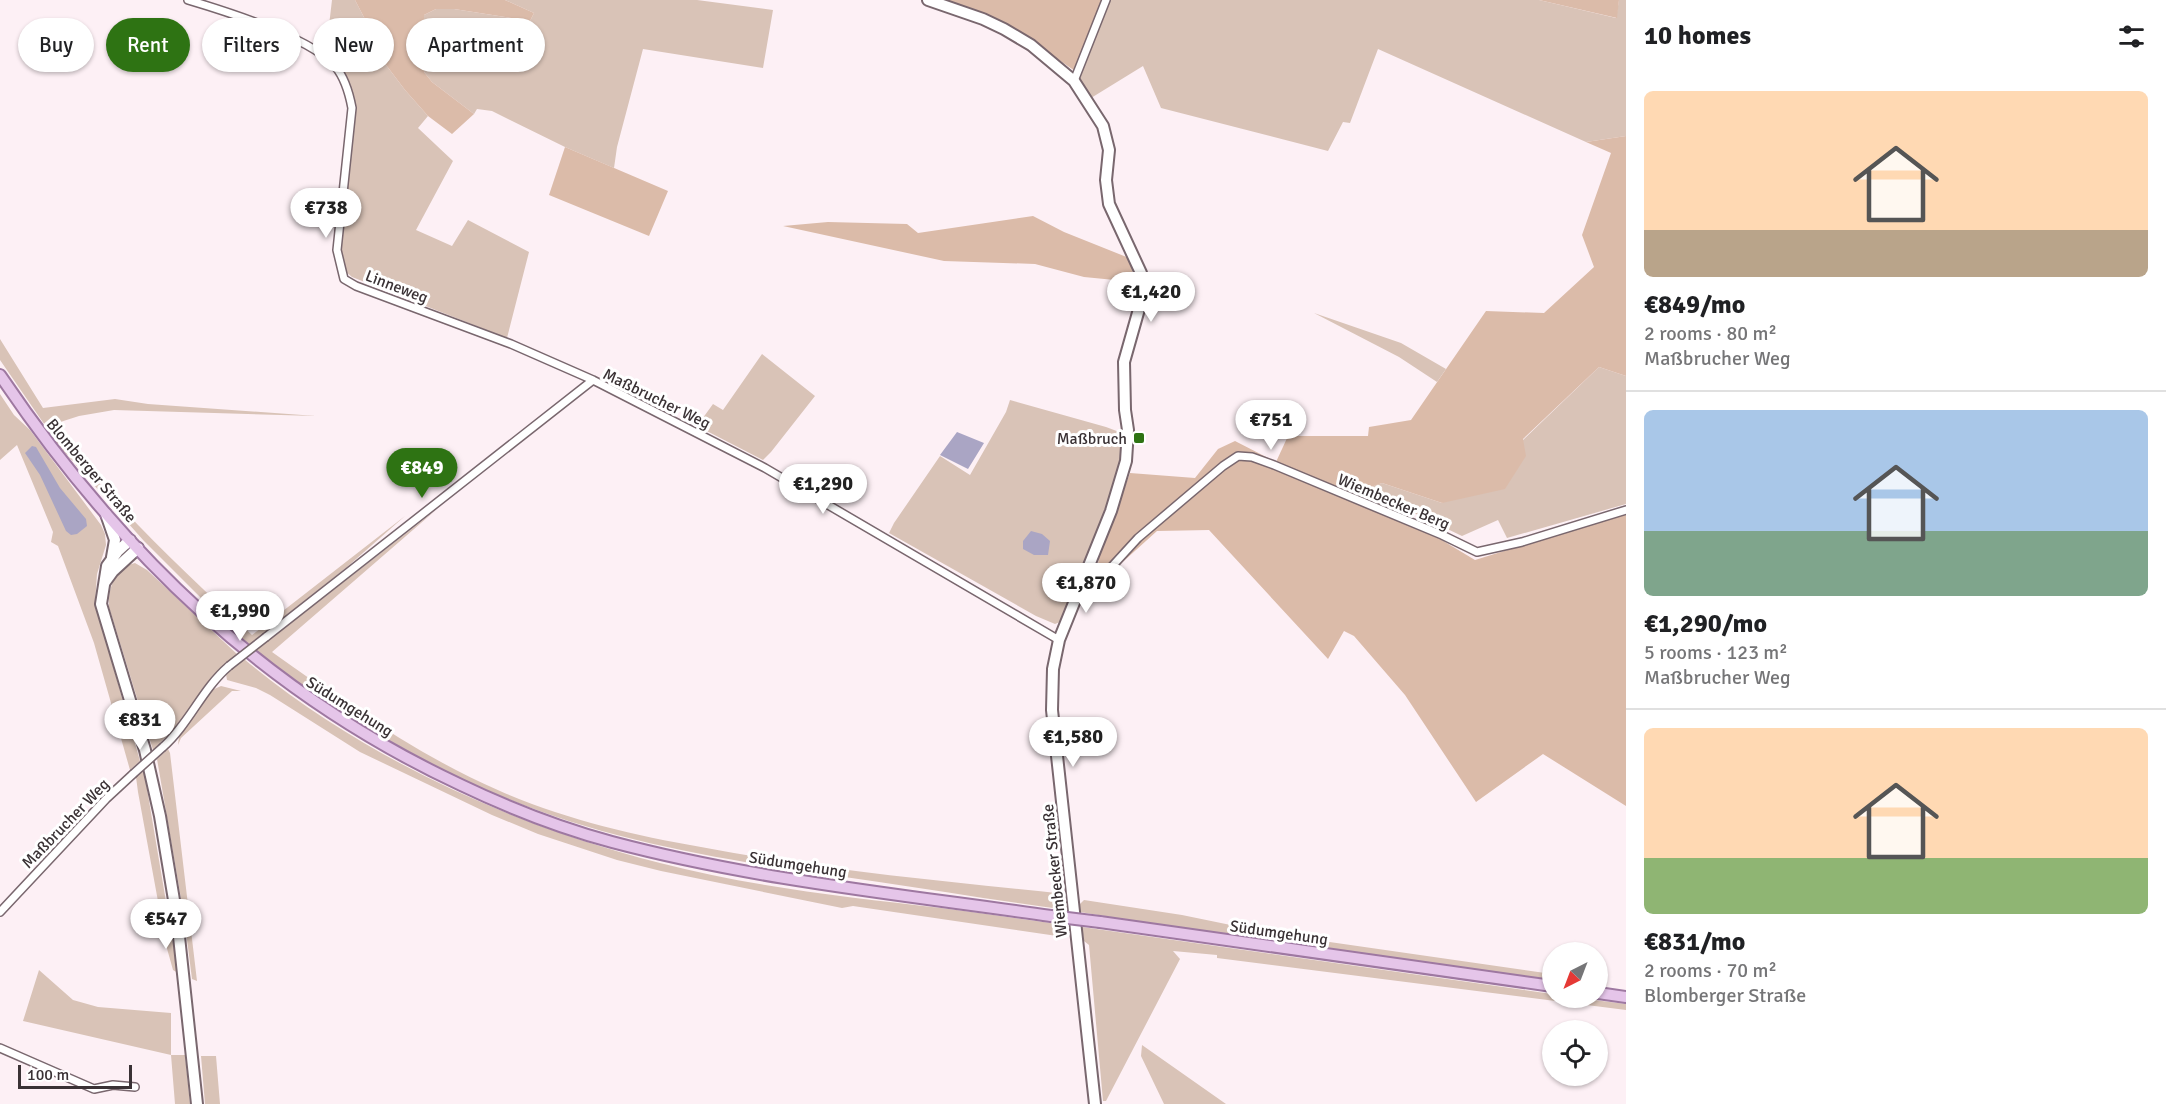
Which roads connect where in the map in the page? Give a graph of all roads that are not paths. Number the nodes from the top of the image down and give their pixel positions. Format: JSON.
{"nodes":[{"id":1,"x":188,"y":0,"type":"edge"},
{"id":2,"x":928,"y":0,"type":"edge"},
{"id":3,"x":1106,"y":0,"type":"edge"},
{"id":4,"x":1074,"y":81,"type":"junction"},
{"id":5,"x":0,"y":375,"type":"edge"},
{"id":6,"x":593,"y":380,"type":"junction"},
{"id":7,"x":1626,"y":510,"type":"edge"},
{"id":8,"x":104,"y":511,"type":"junction"},
{"id":9,"x":134,"y":544,"type":"junction"},
{"id":10,"x":112,"y":558,"type":"junction"},
{"id":11,"x":1086,"y":578,"type":"junction"},
{"id":12,"x":103,"y":584,"type":"junction"},
{"id":13,"x":1059,"y":640,"type":"junction"},
{"id":14,"x":0,"y":912,"type":"edge"},
{"id":15,"x":1542,"y":985,"type":"edge"},
{"id":16,"x":1608,"y":994,"type":"edge"},
{"id":17,"x":1626,"y":997,"type":"edge"},
{"id":18,"x":0,"y":1048,"type":"edge"},
{"id":19,"x":135,"y":1087,"type":"dead end"},
{"id":20,"x":197,"y":1104,"type":"edge"},
{"id":21,"x":1095,"y":1104,"type":"edge"}],
"edges":[{"from":1,"to":6,"type":"street","name":"Linneweg"},
{"from":2,"to":4,"type":"street","name":"Wiembecker Straße"},
{"from":3,"to":4,"type":"street"},
{"from":4,"to":11,"type":"street","name":"Wiembecker Straße"},
{"from":5,"to":8,"type":"main road","name":"Blomberger Straße"},
{"from":6,"to":13,"type":"street","name":"Maßbrucher Weg"},
{"from":6,"to":14,"type":"street","name":"Maßbrucher Weg","bridge":true},
{"from":7,"to":11,"type":"street","name":"Wiembecker Berg"},
{"from":8,"to":9,"type":"main road","name":"Blomberger Straße"},
{"from":8,"to":10,"type":"street"},
{"from":9,"to":10,"type":"street","name":"Blomberger Straße"},
{"from":9,"to":12,"type":"street","name":"Blomberger Straße"},
{"from":9,"to":15,"type":"main road","name":"Südumgehung","bridge":true},
{"from":10,"to":12,"type":"street","name":"Blomberger Straße"},
{"from":11,"to":13,"type":"street","name":"Wiembecker Straße"},
{"from":12,"to":20,"type":"street","name":"Blomberger Straße"},
{"from":13,"to":21,"type":"street","name":"Wiembecker Straße"},
{"from":16,"to":17,"type":"main road"},
{"from":18,"to":19,"type":"street"}]}
